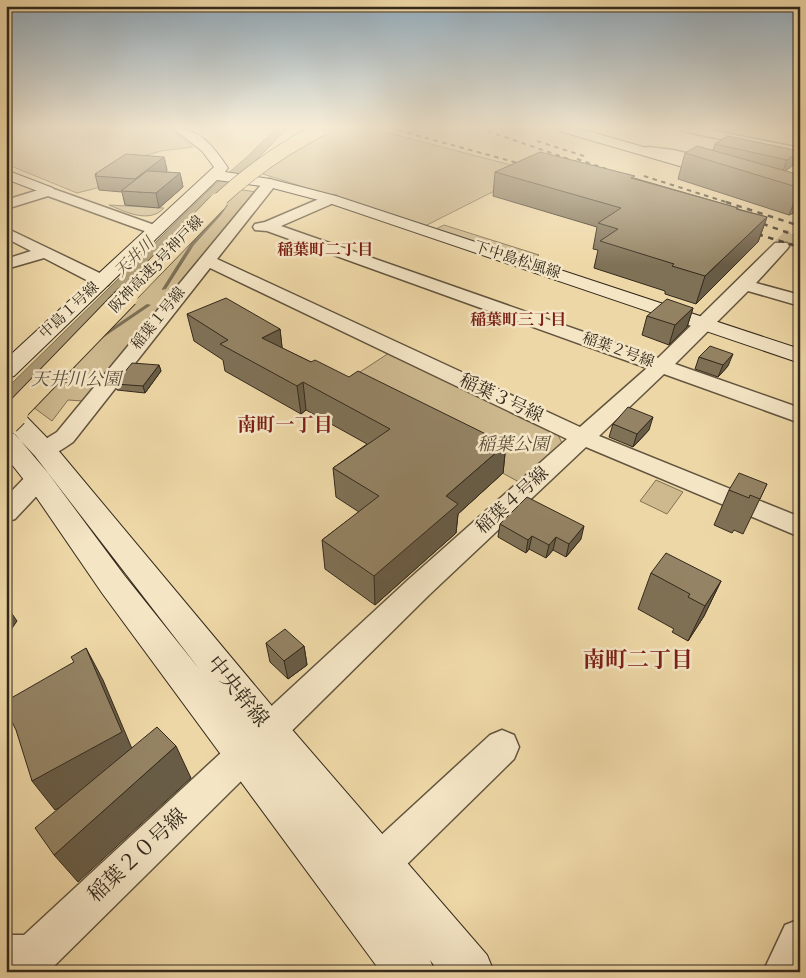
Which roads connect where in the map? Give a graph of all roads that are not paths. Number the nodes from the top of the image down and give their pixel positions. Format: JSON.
{"nodes":[{"id":1,"x":6,"y":174,"type":"edge"},
{"id":2,"x":224,"y":174,"type":"edge"},
{"id":3,"x":237,"y":174,"type":"edge"},
{"id":4,"x":248,"y":174,"type":"edge"},
{"id":5,"x":226,"y":177,"type":"junction"},
{"id":6,"x":270,"y":183,"type":"junction"},
{"id":7,"x":48,"y":191,"type":"junction"},
{"id":8,"x":331,"y":199,"type":"junction"},
{"id":9,"x":6,"y":205,"type":"edge"},
{"id":10,"x":236,"y":226,"type":"junction"},
{"id":11,"x":268,"y":226,"type":"junction"},
{"id":12,"x":155,"y":230,"type":"junction"},
{"id":13,"x":6,"y":232,"type":"edge"},
{"id":14,"x":780,"y":246,"type":"tunnel mouth"},
{"id":15,"x":45,"y":252,"type":"junction"},
{"id":16,"x":207,"y":260,"type":"junction"},
{"id":17,"x":6,"y":264,"type":"edge"},
{"id":18,"x":102,"y":281,"type":"junction"},
{"id":19,"x":745,"y":285,"type":"junction"},
{"id":20,"x":800,"y":301,"type":"edge"},
{"id":21,"x":704,"y":323,"type":"junction"},
{"id":22,"x":800,"y":356,"type":"edge"},
{"id":23,"x":661,"y":367,"type":"junction"},
{"id":24,"x":6,"y":371,"type":"edge"},
{"id":25,"x":800,"y":416,"type":"edge"},
{"id":26,"x":7,"y":419,"type":"edge"},
{"id":27,"x":584,"y":438,"type":"junction"},
{"id":28,"x":41,"y":464,"type":"junction"},
{"id":29,"x":6,"y":513,"type":"edge"},
{"id":30,"x":800,"y":528,"type":"edge"},
{"id":31,"x":257,"y":743,"type":"junction"},
{"id":32,"x":502,"y":747,"type":"dead end"},
{"id":33,"x":381,"y":862,"type":"junction"},
{"id":34,"x":800,"y":940,"type":"edge"},
{"id":35,"x":19,"y":956,"type":"edge"},
{"id":36,"x":411,"y":972,"type":"edge"},
{"id":37,"x":470,"y":972,"type":"edge"},
{"id":38,"x":785,"y":972,"type":"edge"}],
"edges":[{"from":1,"to":7,"type":"street"},
{"from":2,"to":5,"type":"street"},
{"from":3,"to":26,"type":"highway","name":"阪神高速3号神戸線"},
{"from":4,"to":26,"type":"highway","name":"阪神高速3号神戸線","bridge":true},
{"from":5,"to":6,"type":"street","name":"下中島松風線"},
{"from":5,"to":12,"type":"street","name":"中島１号線"},
{"from":6,"to":8,"type":"street","name":"下中島松風線"},
{"from":6,"to":10,"type":"street","name":"稲葉１号線"},
{"from":7,"to":9,"type":"street"},
{"from":7,"to":12,"type":"street"},
{"from":8,"to":11,"type":"street"},
{"from":8,"to":21,"type":"street","name":"下中島松風線"},
{"from":10,"to":11,"type":"street"},
{"from":10,"to":16,"type":"street","name":"稲葉１号線"},
{"from":11,"to":23,"type":"street","name":"稲葉２号線"},
{"from":12,"to":18,"type":"street","name":"中島１号線"},
{"from":13,"to":15,"type":"street"},
{"from":14,"to":19,"type":"street","name":"稲葉４号線"},
{"from":15,"to":17,"type":"street"},
{"from":15,"to":18,"type":"street"},
{"from":16,"to":27,"type":"street","name":"稲葉３号線"},
{"from":16,"to":28,"type":"street","name":"稲葉１号線"},
{"from":18,"to":24,"type":"street","name":"中島１号線"},
{"from":19,"to":20,"type":"street"},
{"from":19,"to":21,"type":"street","name":"稲葉４号線"},
{"from":21,"to":22,"type":"street","name":"下中島松風線"},
{"from":21,"to":23,"type":"street","name":"稲葉４号線"},
{"from":23,"to":25,"type":"street","name":"稲葉２号線"},
{"from":23,"to":27,"type":"street","name":"稲葉４号線"},
{"from":26,"to":28,"type":"street","name":"中央幹線"},
{"from":27,"to":30,"type":"street","name":"稲葉３号線"},
{"from":27,"to":31,"type":"street","name":"稲葉４号線"},
{"from":28,"to":29,"type":"street","name":"稲葉１号線"},
{"from":28,"to":31,"type":"street","name":"中央幹線"},
{"from":31,"to":33,"type":"street","name":"中央幹線"},
{"from":31,"to":35,"type":"street","name":"稲葉２０号線"},
{"from":31,"to":36,"type":"street","name":"中央幹線"},
{"from":32,"to":33,"type":"street"},
{"from":33,"to":37,"type":"street","name":"中央幹線"},
{"from":34,"to":38,"type":"street"}]}
